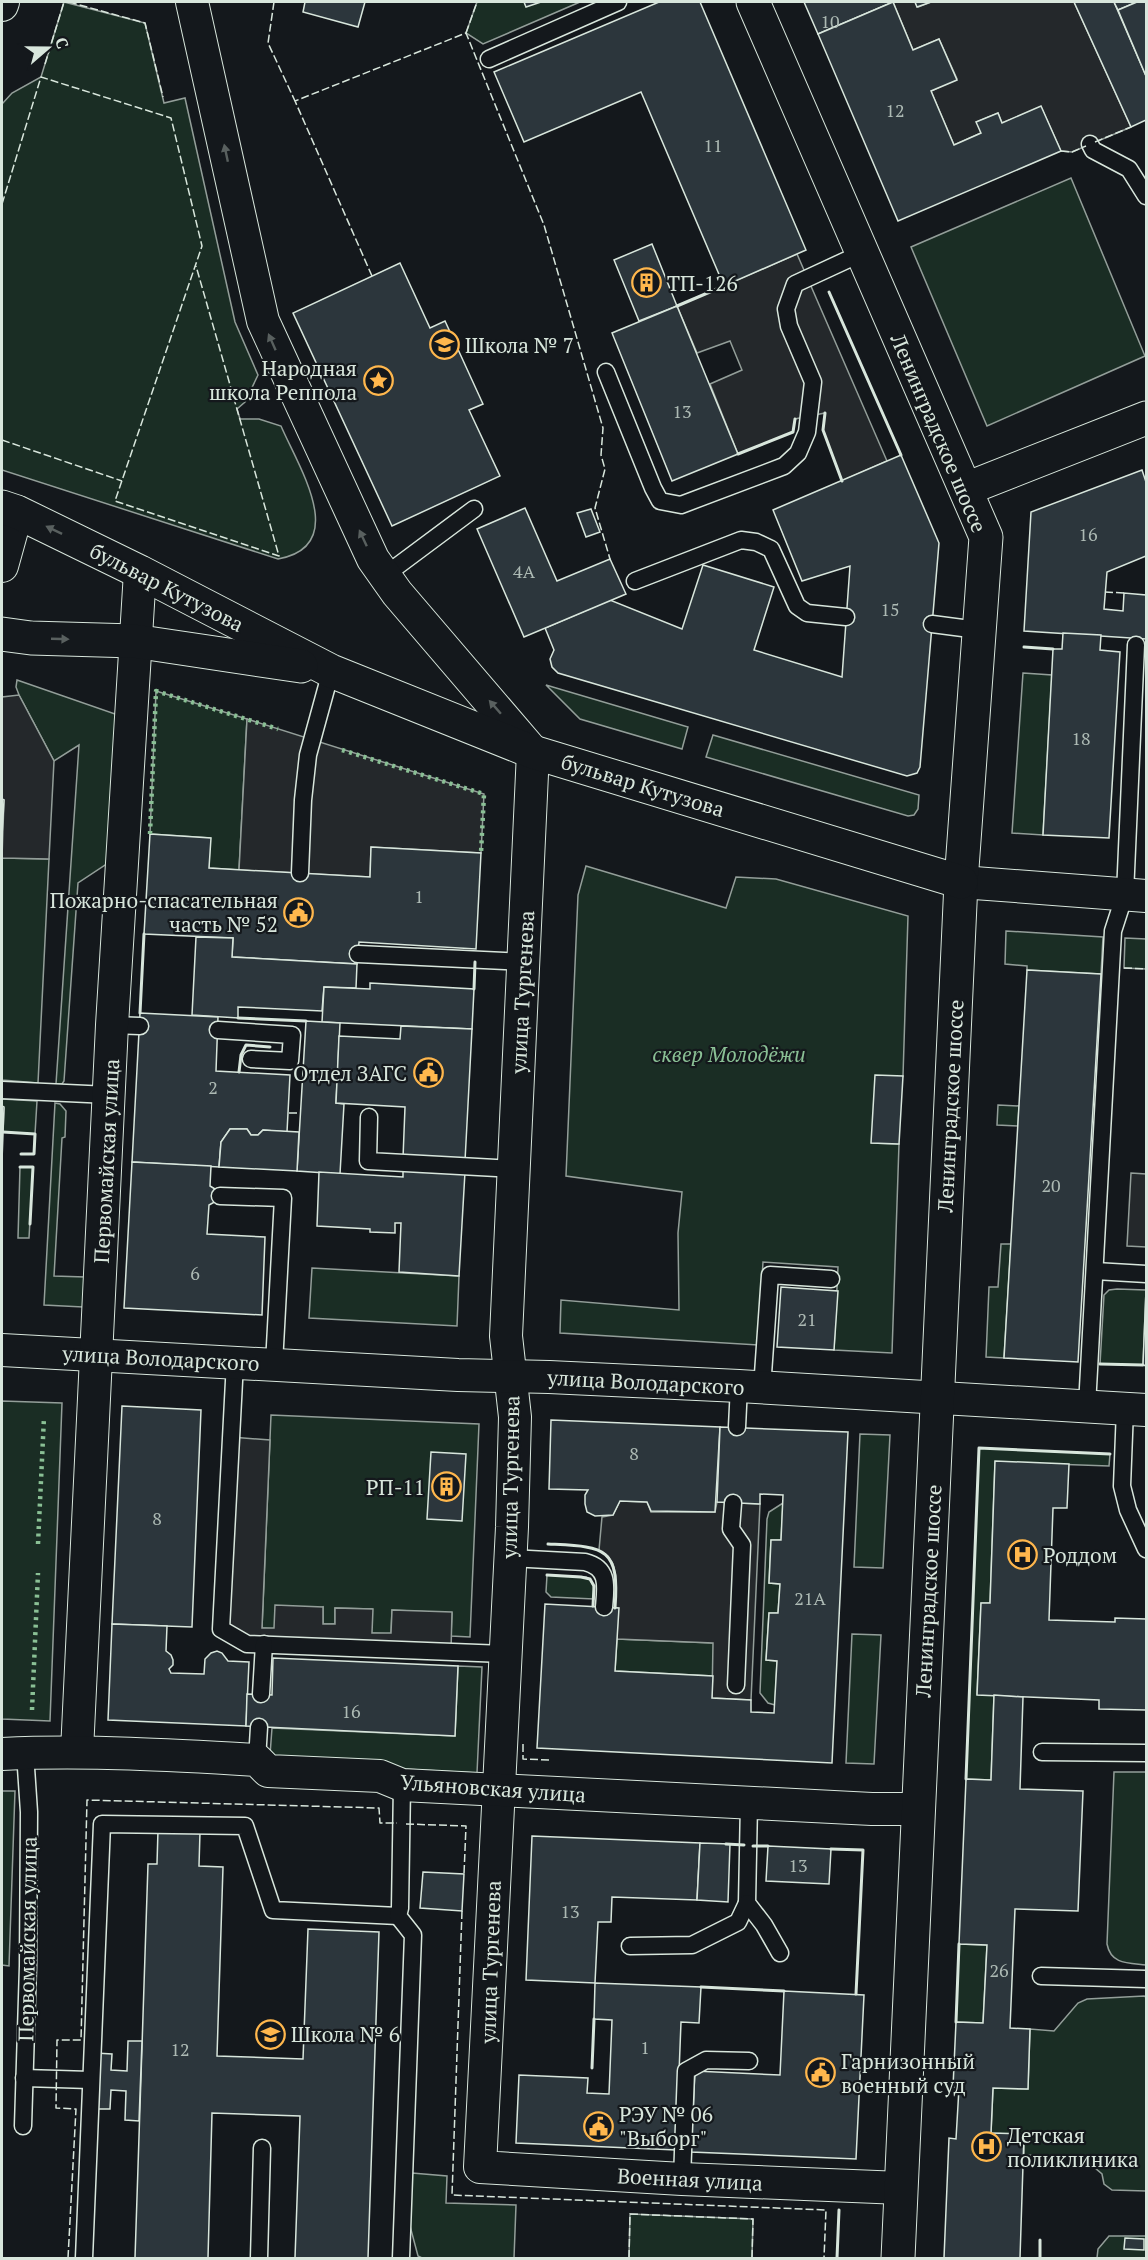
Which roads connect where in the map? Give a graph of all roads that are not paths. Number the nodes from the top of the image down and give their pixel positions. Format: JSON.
{"nodes":[{"id":1,"x":192,"y":2,"type":"edge"},
{"id":2,"x":618,"y":2,"type":"edge"},
{"id":3,"x":753,"y":2,"type":"edge"},
{"id":4,"x":489,"y":59,"type":"dead end"},
{"id":5,"x":1090,"y":144,"type":"dead end"},
{"id":6,"x":1146,"y":196,"type":"edge"},
{"id":7,"x":862,"y":253,"type":"junction"},
{"id":8,"x":606,"y":372,"type":"dead end"},
{"id":9,"x":1146,"y":418,"type":"edge"},
{"id":10,"x":966,"y":489,"type":"junction"},
{"id":11,"x":474,"y":509,"type":"dead end"},
{"id":12,"x":9,"y":510,"type":"edge"},
{"id":13,"x":2,"y":566,"type":"edge"},
{"id":14,"x":140,"y":572,"type":"junction"},
{"id":15,"x":384,"y":576,"type":"junction"},
{"id":16,"x":635,"y":581,"type":"dead end"},
{"id":17,"x":846,"y":617,"type":"dead end"},
{"id":18,"x":932,"y":624,"type":"dead end"},
{"id":19,"x":978,"y":630,"type":"junction"},
{"id":20,"x":2,"y":634,"type":"edge"},
{"id":21,"x":134,"y":641,"type":"junction"},
{"id":22,"x":1136,"y":645,"type":"dead end"},
{"id":23,"x":331,"y":671,"type":"junction"},
{"id":24,"x":1140,"y":689,"type":"edge"},
{"id":25,"x":533,"y":752,"type":"junction"},
{"id":26,"x":300,"y":873,"type":"dead end"},
{"id":27,"x":961,"y":882,"type":"junction"},
{"id":28,"x":1136,"y":895,"type":"edge"},
{"id":29,"x":358,"y":954,"type":"dead end"},
{"id":30,"x":524,"y":962,"type":"junction"},
{"id":31,"x":218,"y":1030,"type":"dead end"},
{"id":32,"x":251,"y":1059,"type":"dead end"},
{"id":33,"x":2,"y":1090,"type":"edge"},
{"id":34,"x":109,"y":1095,"type":"junction"},
{"id":35,"x":369,"y":1117,"type":"dead end"},
{"id":36,"x":514,"y":1169,"type":"junction"},
{"id":37,"x":220,"y":1196,"type":"dead end"},
{"id":38,"x":1095,"y":1271,"type":"junction"},
{"id":39,"x":1146,"y":1274,"type":"edge"},
{"id":40,"x":831,"y":1279,"type":"dead end"},
{"id":41,"x":2,"y":1350,"type":"edge"},
{"id":42,"x":96,"y":1355,"type":"junction"},
{"id":43,"x":235,"y":1362,"type":"junction"},
{"id":44,"x":274,"y":1364,"type":"junction"},
{"id":45,"x":511,"y":1377,"type":"junction"},
{"id":46,"x":751,"y":1387,"type":"junction"},
{"id":47,"x":937,"y":1397,"type":"junction"},
{"id":48,"x":1087,"y":1406,"type":"junction"},
{"id":49,"x":1136,"y":1409,"type":"edge"},
{"id":50,"x":736,"y":1427,"type":"dead end"},
{"id":51,"x":733,"y":1503,"type":"dead end"},
{"id":52,"x":1146,"y":1549,"type":"edge"},
{"id":53,"x":510,"y":1558,"type":"junction"},
{"id":54,"x":604,"y":1607,"type":"dead end"},
{"id":55,"x":264,"y":1644,"type":"junction"},
{"id":56,"x":504,"y":1654,"type":"junction"},
{"id":57,"x":736,"y":1685,"type":"dead end"},
{"id":58,"x":261,"y":1694,"type":"dead end"},
{"id":59,"x":259,"y":1727,"type":"dead end"},
{"id":60,"x":77,"y":1751,"type":"junction"},
{"id":61,"x":1042,"y":1752,"type":"dead end"},
{"id":62,"x":13,"y":1754,"type":"edge"},
{"id":63,"x":1146,"y":1754,"type":"edge"},
{"id":64,"x":257,"y":1760,"type":"junction"},
{"id":65,"x":402,"y":1785,"type":"junction"},
{"id":66,"x":498,"y":1790,"type":"junction"},
{"id":67,"x":749,"y":1803,"type":"junction"},
{"id":68,"x":918,"y":1809,"type":"junction"},
{"id":69,"x":747,"y":1903,"type":"junction"},
{"id":70,"x":398,"y":1916,"type":"junction"},
{"id":71,"x":630,"y":1946,"type":"dead end"},
{"id":72,"x":780,"y":1953,"type":"dead end"},
{"id":73,"x":1041,"y":1976,"type":"dead end"},
{"id":74,"x":1146,"y":1979,"type":"edge"},
{"id":75,"x":749,"y":2061,"type":"dead end"},
{"id":76,"x":24,"y":2078,"type":"junction"},
{"id":77,"x":90,"y":2080,"type":"junction"},
{"id":78,"x":23,"y":2126,"type":"dead end"},
{"id":79,"x":262,"y":2148,"type":"dead end"},
{"id":80,"x":480,"y":2167,"type":"joint"},
{"id":81,"x":682,"y":2179,"type":"junction"},
{"id":82,"x":901,"y":2188,"type":"junction"},
{"id":83,"x":84,"y":2259,"type":"edge"},
{"id":84,"x":259,"y":2259,"type":"edge"},
{"id":85,"x":401,"y":2259,"type":"edge"},
{"id":86,"x":898,"y":2259,"type":"edge"}],
"edges":[{"from":15,"to":1,"type":"street","one_way":true},
{"from":2,"to":4,"type":"lane"},
{"from":3,"to":7,"type":"main road","name":"Ленинградское шоссе"},
{"from":5,"to":6,"type":"lane"},
{"from":7,"to":8,"type":"lane"},
{"from":7,"to":10,"type":"main road","name":"Ленинградское шоссе"},
{"from":9,"to":10,"type":"main road"},
{"from":10,"to":19,"type":"main road","name":"Ленинградское шоссе"},
{"from":11,"to":15,"type":"lane"},
{"from":12,"to":13,"type":"street"},
{"from":14,"to":12,"type":"main road","name":"бульвар Кутузова","one_way":true},
{"from":14,"to":21,"type":"street","name":"Первомайская улица"},
{"from":14,"to":23,"type":"main road","name":"бульвар Кутузова"},
{"from":25,"to":15,"type":"street","one_way":true},
{"from":16,"to":17,"type":"lane"},
{"from":18,"to":19,"type":"lane"},
{"from":19,"to":27,"type":"main road","name":"Ленинградское шоссе"},
{"from":20,"to":21,"type":"main road","name":"бульвар Кутузова","one_way":true},
{"from":21,"to":23,"type":"main road","name":"бульвар Кутузова"},
{"from":21,"to":34,"type":"street","name":"Первомайская улица"},
{"from":22,"to":24,"type":"lane"},
{"from":23,"to":25,"type":"main road","name":"бульвар Кутузова"},
{"from":23,"to":26,"type":"lane"},
{"from":24,"to":28,"type":"lane"},
{"from":25,"to":27,"type":"main road","name":"бульвар Кутузова"},
{"from":25,"to":30,"type":"street","name":"улица Тургенева"},
{"from":27,"to":28,"type":"street"},
{"from":27,"to":47,"type":"main road","name":"Ленинградское шоссе"},
{"from":28,"to":38,"type":"lane"},
{"from":29,"to":30,"type":"lane"},
{"from":30,"to":36,"type":"street","name":"улица Тургенева"},
{"from":31,"to":32,"type":"lane"},
{"from":33,"to":34,"type":"lane"},
{"from":34,"to":42,"type":"street","name":"Первомайская улица"},
{"from":35,"to":36,"type":"lane"},
{"from":36,"to":45,"type":"street","name":"улица Тургенева"},
{"from":37,"to":44,"type":"lane"},
{"from":38,"to":39,"type":"lane"},
{"from":38,"to":48,"type":"lane"},
{"from":40,"to":46,"type":"lane"},
{"from":41,"to":42,"type":"street","name":"улица Володарского"},
{"from":42,"to":43,"type":"street","name":"улица Володарского"},
{"from":42,"to":60,"type":"street","name":"Первомайская улица"},
{"from":43,"to":44,"type":"street","name":"улица Володарского"},
{"from":43,"to":55,"type":"lane"},
{"from":44,"to":45,"type":"street","name":"улица Володарского"},
{"from":45,"to":46,"type":"street","name":"улица Володарского"},
{"from":45,"to":53,"type":"street","name":"улица Тургенева"},
{"from":46,"to":47,"type":"street","name":"улица Володарского"},
{"from":46,"to":50,"type":"lane"},
{"from":47,"to":48,"type":"street","name":"улица Володарского"},
{"from":47,"to":68,"type":"main road","name":"Ленинградское шоссе"},
{"from":48,"to":49,"type":"street","name":"улица Володарского"},
{"from":49,"to":52,"type":"lane"},
{"from":51,"to":57,"type":"lane"},
{"from":53,"to":54,"type":"lane"},
{"from":53,"to":56,"type":"street","name":"улица Тургенева"},
{"from":55,"to":56,"type":"lane"},
{"from":55,"to":58,"type":"lane"},
{"from":56,"to":66,"type":"street","name":"улица Тургенева"},
{"from":59,"to":64,"type":"lane"},
{"from":60,"to":62,"type":"street","name":"Ульяновская улица"},
{"from":60,"to":64,"type":"street","name":"Ульяновская улица"},
{"from":61,"to":63,"type":"lane"},
{"from":62,"to":76,"type":"lane","name":"Первомайская улица"},
{"from":64,"to":65,"type":"street","name":"Ульяновская улица"},
{"from":65,"to":66,"type":"street","name":"Ульяновская улица"},
{"from":65,"to":70,"type":"lane"},
{"from":66,"to":67,"type":"street","name":"Ульяновская улица"},
{"from":66,"to":80,"type":"street","name":"улица Тургенева"},
{"from":67,"to":68,"type":"street","name":"Ульяновская улица"},
{"from":67,"to":69,"type":"lane"},
{"from":68,"to":82,"type":"main road","name":"Ленинградское шоссе"},
{"from":69,"to":71,"type":"lane"},
{"from":69,"to":72,"type":"lane"},
{"from":70,"to":77,"type":"lane"},
{"from":70,"to":85,"type":"lane"},
{"from":73,"to":74,"type":"lane"},
{"from":75,"to":81,"type":"lane"},
{"from":76,"to":77,"type":"lane"},
{"from":76,"to":78,"type":"lane","name":"Первомайская улица"},
{"from":77,"to":83,"type":"lane"},
{"from":79,"to":84,"type":"lane"},
{"from":80,"to":81,"type":"street","name":"Военная улица"},
{"from":81,"to":82,"type":"street","name":"Военная улица"},
{"from":82,"to":86,"type":"main road","name":"Ленинградское шоссе"}]}
